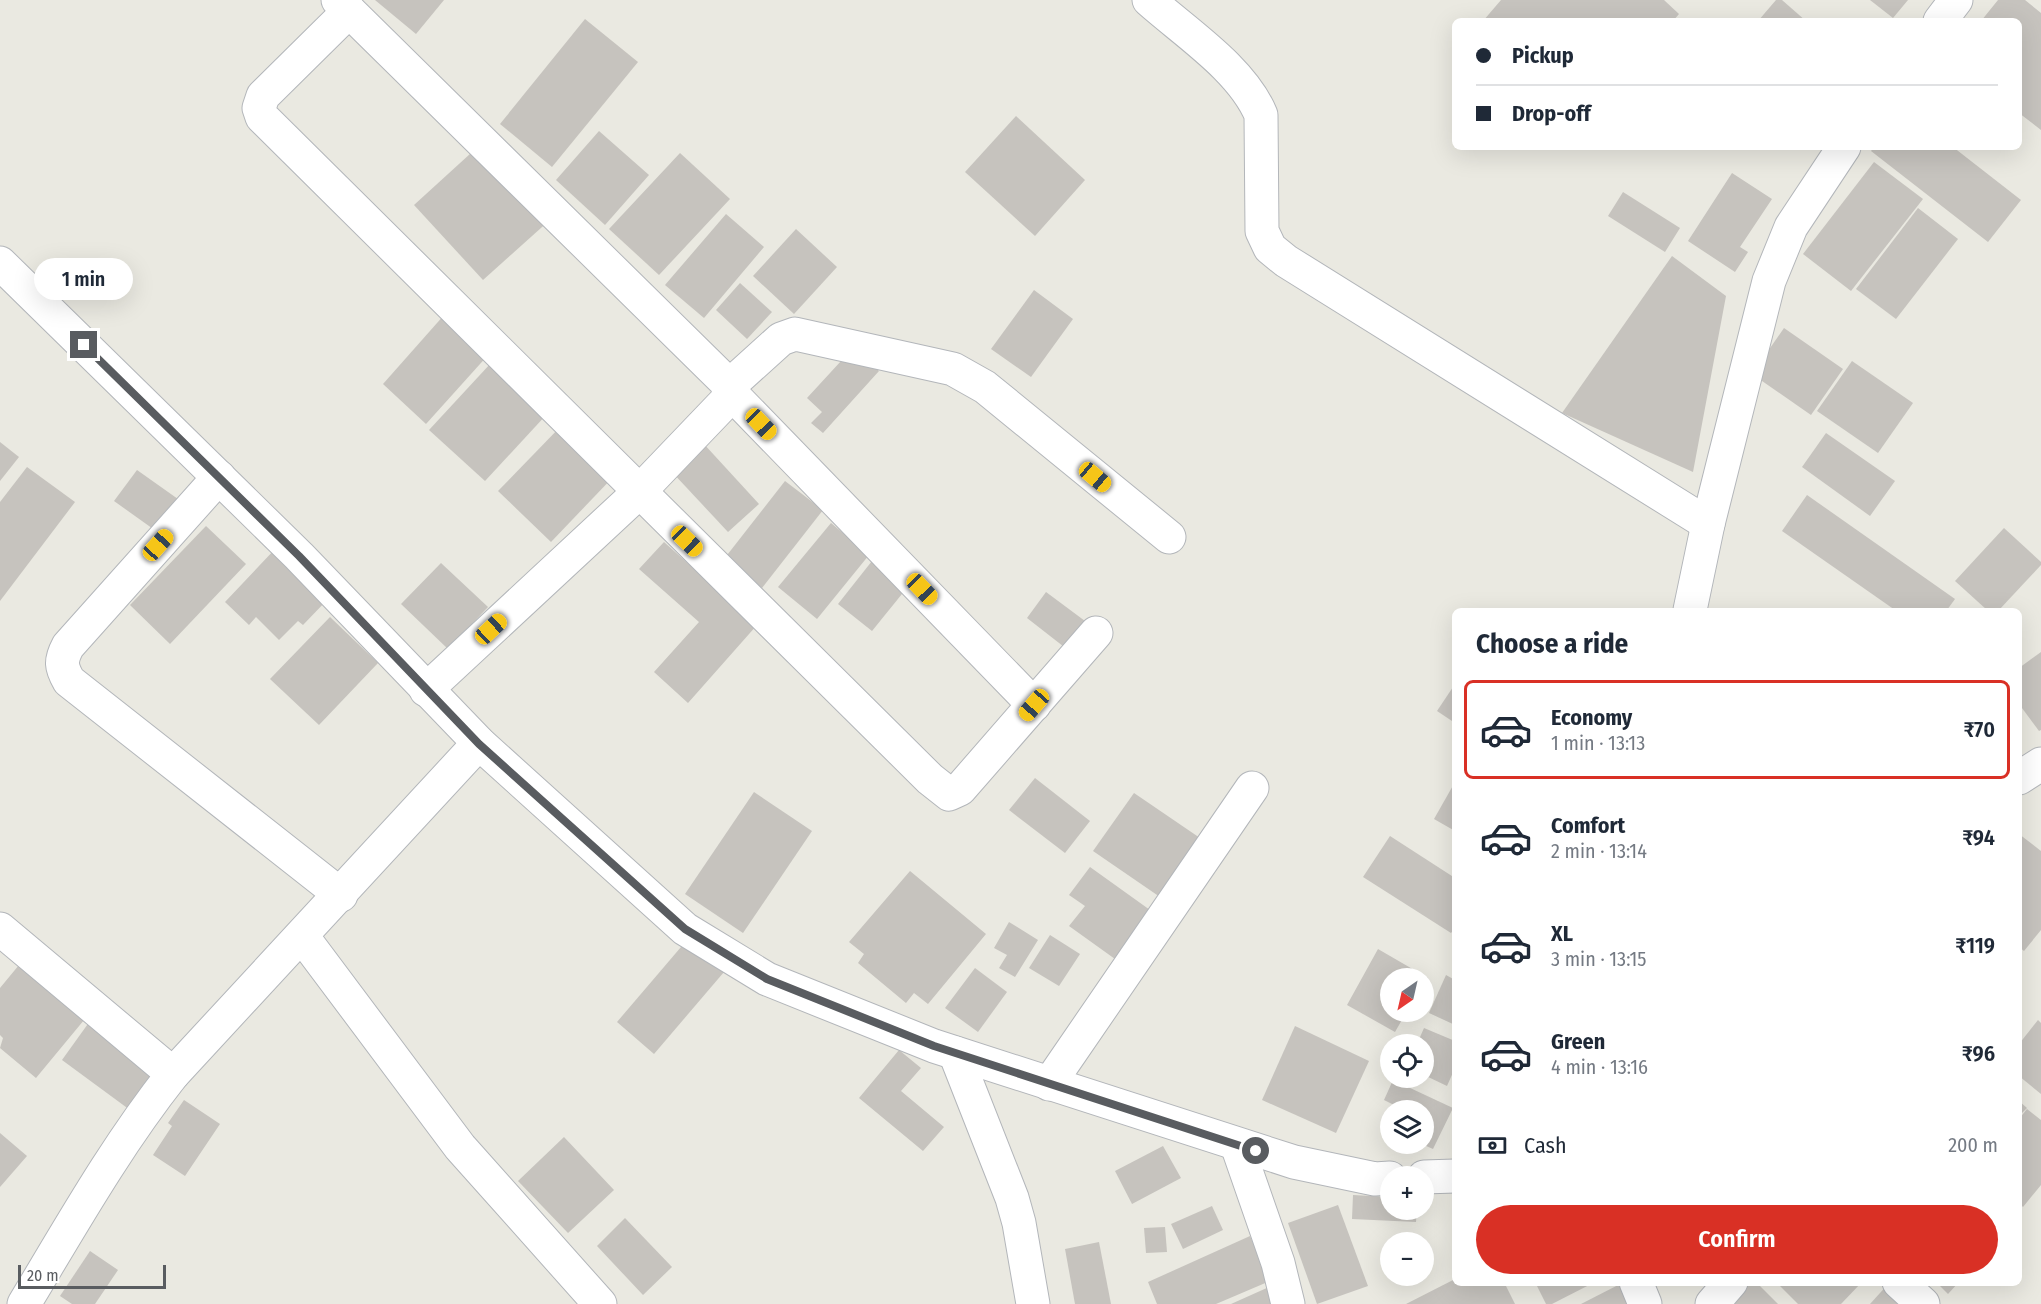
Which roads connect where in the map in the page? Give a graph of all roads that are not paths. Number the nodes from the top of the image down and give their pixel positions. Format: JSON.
{"nodes":[{"id":1,"x":1149,"y":0,"type":"edge"},
{"id":2,"x":1956,"y":0,"type":"edge"},
{"id":3,"x":344,"y":5,"type":"edge"},
{"id":4,"x":1942,"y":18,"type":"edge"},
{"id":5,"x":1842,"y":150,"type":"edge"},
{"id":6,"x":0,"y":263,"type":"edge"},
{"id":7,"x":729,"y":388,"type":"junction"},
{"id":8,"x":219,"y":477,"type":"junction"},
{"id":9,"x":638,"y":493,"type":"junction"},
{"id":10,"x":1708,"y":524,"type":"junction"},
{"id":11,"x":1169,"y":537,"type":"dead end"},
{"id":12,"x":1690,"y":608,"type":"edge"},
{"id":13,"x":1096,"y":633,"type":"dead end"},
{"id":14,"x":426,"y":690,"type":"junction"},
{"id":15,"x":1034,"y":705,"type":"junction"},
{"id":16,"x":479,"y":744,"type":"junction"},
{"id":17,"x":2041,"y":764,"type":"edge"},
{"id":18,"x":2022,"y":776,"type":"edge"},
{"id":19,"x":1252,"y":788,"type":"dead end"},
{"id":20,"x":341,"y":895,"type":"junction"},
{"id":21,"x":0,"y":929,"type":"edge"},
{"id":22,"x":302,"y":936,"type":"junction"},
{"id":23,"x":955,"y":1053,"type":"junction"},
{"id":24,"x":173,"y":1074,"type":"junction"},
{"id":25,"x":1049,"y":1084,"type":"junction"},
{"id":26,"x":1237,"y":1145,"type":"junction"},
{"id":27,"x":1452,"y":1176,"type":"edge"},
{"id":28,"x":1434,"y":1177,"type":"edge"},
{"id":29,"x":1380,"y":1179,"type":"edge"},
{"id":30,"x":1638,"y":1286,"type":"edge"},
{"id":31,"x":1728,"y":1286,"type":"edge"},
{"id":32,"x":1903,"y":1286,"type":"edge"},
{"id":33,"x":24,"y":1304,"type":"edge"},
{"id":34,"x":600,"y":1304,"type":"edge"},
{"id":35,"x":1033,"y":1304,"type":"edge"},
{"id":36,"x":1288,"y":1304,"type":"edge"},
{"id":37,"x":1645,"y":1304,"type":"edge"},
{"id":38,"x":1712,"y":1304,"type":"edge"},
{"id":39,"x":1923,"y":1304,"type":"edge"}],
"edges":[{"from":1,"to":10,"type":"street"},
{"from":2,"to":4,"type":"street"},
{"from":3,"to":7,"type":"street"},
{"from":3,"to":9,"type":"street"},
{"from":5,"to":10,"type":"street"},
{"from":6,"to":8,"type":"street"},
{"from":7,"to":9,"type":"street"},
{"from":7,"to":11,"type":"street"},
{"from":7,"to":15,"type":"street"},
{"from":8,"to":14,"type":"street"},
{"from":8,"to":20,"type":"street"},
{"from":9,"to":14,"type":"street"},
{"from":9,"to":15,"type":"street"},
{"from":10,"to":12,"type":"street"},
{"from":13,"to":15,"type":"street"},
{"from":14,"to":16,"type":"street"},
{"from":16,"to":20,"type":"street"},
{"from":16,"to":23,"type":"street"},
{"from":17,"to":18,"type":"street"},
{"from":19,"to":25,"type":"street"},
{"from":20,"to":22,"type":"street"},
{"from":21,"to":24,"type":"street"},
{"from":22,"to":24,"type":"street"},
{"from":22,"to":34,"type":"street"},
{"from":23,"to":25,"type":"street"},
{"from":23,"to":35,"type":"street"},
{"from":24,"to":33,"type":"street"},
{"from":25,"to":26,"type":"street"},
{"from":26,"to":29,"type":"street"},
{"from":26,"to":36,"type":"street"},
{"from":27,"to":28,"type":"street"},
{"from":30,"to":37,"type":"street"},
{"from":31,"to":38,"type":"street"},
{"from":32,"to":39,"type":"street"}]}
